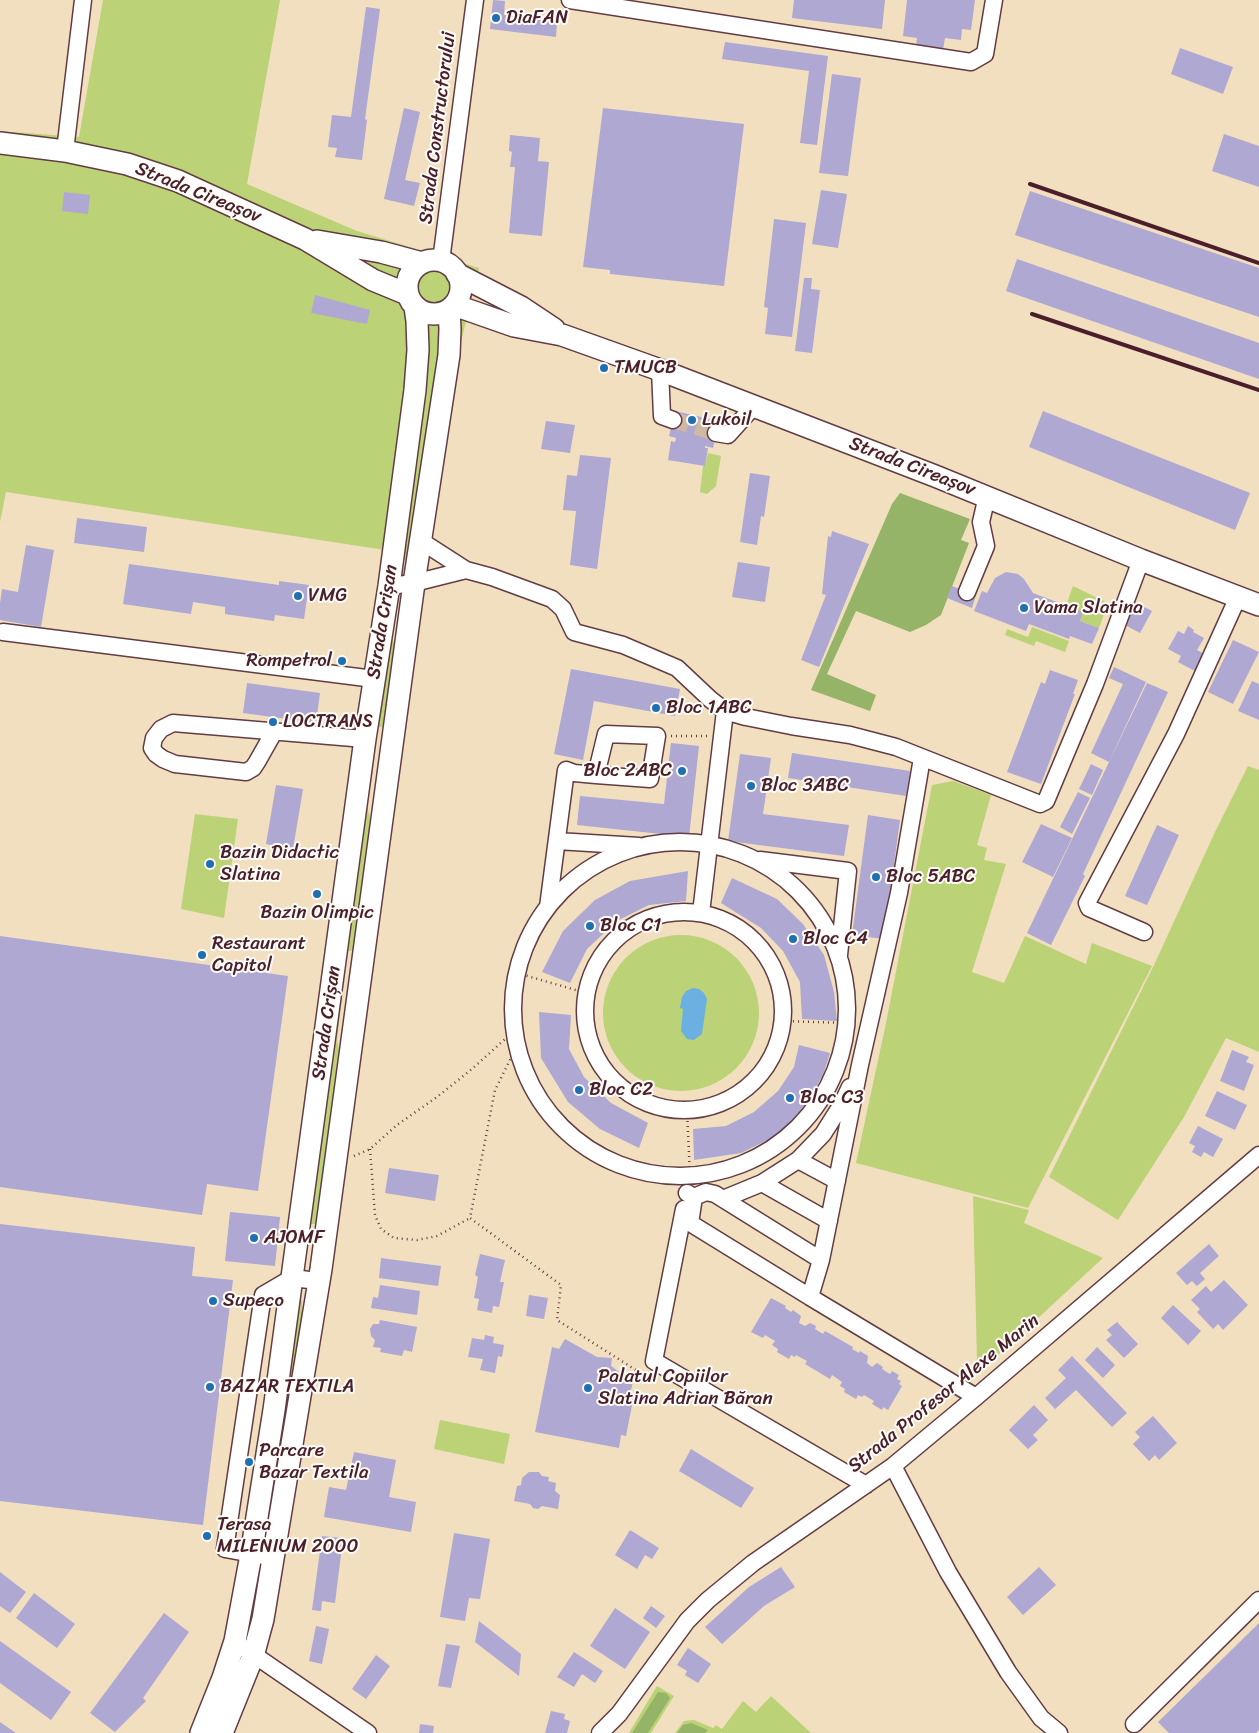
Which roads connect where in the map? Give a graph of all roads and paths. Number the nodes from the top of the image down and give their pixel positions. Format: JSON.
{"nodes":[{"id":1,"x":83,"y":0,"type":"edge"},
{"id":2,"x":475,"y":0,"type":"edge"},
{"id":3,"x":570,"y":0,"type":"edge"},
{"id":4,"x":994,"y":0,"type":"edge"},
{"id":5,"x":0,"y":143,"type":"edge"},
{"id":6,"x":65,"y":151,"type":"junction"},
{"id":7,"x":305,"y":238,"type":"junction"},
{"id":8,"x":440,"y":266,"type":"junction"},
{"id":9,"x":411,"y":301,"type":"junction"},
{"id":10,"x":452,"y":307,"type":"junction"},
{"id":11,"x":562,"y":335,"type":"junction"},
{"id":12,"x":660,"y":370,"type":"junction"},
{"id":13,"x":754,"y":406,"type":"junction"},
{"id":14,"x":673,"y":420,"type":"tunnel mouth"},
{"id":15,"x":716,"y":433,"type":"tunnel mouth"},
{"id":16,"x":987,"y":496,"type":"junction"},
{"id":17,"x":421,"y":541,"type":"junction"},
{"id":18,"x":1141,"y":560,"type":"junction"},
{"id":19,"x":466,"y":570,"type":"junction"},
{"id":20,"x":414,"y":583,"type":"junction"},
{"id":21,"x":389,"y":586,"type":"junction"},
{"id":22,"x":967,"y":592,"type":"dead end"},
{"id":23,"x":1238,"y":597,"type":"junction"},
{"id":24,"x":1259,"y":605,"type":"edge"},
{"id":25,"x":3,"y":632,"type":"dead end"},
{"id":26,"x":374,"y":679,"type":"junction"},
{"id":27,"x":725,"y":710,"type":"junction"},
{"id":28,"x":274,"y":732,"type":"junction"},
{"id":29,"x":657,"y":736,"type":"junction"},
{"id":30,"x":722,"y":736,"type":"junction"},
{"id":31,"x":365,"y":739,"type":"junction"},
{"id":32,"x":922,"y":758,"type":"junction"},
{"id":33,"x":596,"y":775,"type":"junction"},
{"id":34,"x":556,"y":841,"type":"junction"},
{"id":35,"x":710,"y":844,"type":"junction"},
{"id":36,"x":644,"y":846,"type":"junction"},
{"id":37,"x":755,"y":859,"type":"junction"},
{"id":38,"x":548,"y":906,"type":"junction"},
{"id":39,"x":701,"y":913,"type":"junction"},
{"id":40,"x":1144,"y":932,"type":"dead end"},
{"id":41,"x":839,"y":955,"type":"junction"},
{"id":42,"x":517,"y":973,"type":"junction"},
{"id":43,"x":586,"y":993,"type":"junction"},
{"id":44,"x":783,"y":1021,"type":"junction"},
{"id":45,"x":848,"y":1024,"type":"junction"},
{"id":46,"x":515,"y":1038,"type":"junction"},
{"id":47,"x":860,"y":1064,"type":"junction"},
{"id":48,"x":687,"y":1111,"type":"junction"},
{"id":49,"x":370,"y":1149,"type":"junction"},
{"id":50,"x":1259,"y":1155,"type":"edge"},
{"id":51,"x":336,"y":1160,"type":"junction"},
{"id":52,"x":798,"y":1160,"type":"junction"},
{"id":53,"x":690,"y":1176,"type":"junction"},
{"id":54,"x":837,"y":1181,"type":"junction"},
{"id":55,"x":762,"y":1183,"type":"junction"},
{"id":56,"x":691,"y":1195,"type":"junction"},
{"id":57,"x":723,"y":1199,"type":"junction"},
{"id":58,"x":470,"y":1218,"type":"junction"},
{"id":59,"x":829,"y":1221,"type":"junction"},
{"id":60,"x":821,"y":1260,"type":"junction"},
{"id":61,"x":292,"y":1278,"type":"junction"},
{"id":62,"x":318,"y":1281,"type":"junction"},
{"id":63,"x":810,"y":1297,"type":"junction"},
{"id":64,"x":650,"y":1379,"type":"dead end"},
{"id":65,"x":976,"y":1397,"type":"junction"},
{"id":66,"x":893,"y":1466,"type":"junction"},
{"id":67,"x":866,"y":1485,"type":"junction"},
{"id":68,"x":251,"y":1555,"type":"junction"},
{"id":69,"x":274,"y":1558,"type":"junction"},
{"id":70,"x":1259,"y":1600,"type":"edge"},
{"id":71,"x":235,"y":1641,"type":"junction"},
{"id":72,"x":253,"y":1656,"type":"junction"},
{"id":73,"x":1134,"y":1724,"type":"dead end"},
{"id":74,"x":201,"y":1733,"type":"edge"},
{"id":75,"x":222,"y":1733,"type":"edge"},
{"id":76,"x":368,"y":1733,"type":"edge"},
{"id":77,"x":600,"y":1733,"type":"edge"},
{"id":78,"x":1060,"y":1733,"type":"edge"}],
"edges":[{"from":1,"to":6,"type":"street"},
{"from":2,"to":8,"type":"street","name":"Strada Constructorului"},
{"from":3,"to":4,"type":"street"},
{"from":5,"to":6,"type":"main road","name":"Strada Cireașov"},
{"from":6,"to":7,"type":"main road","name":"Strada Cireașov"},
{"from":7,"to":8,"type":"main road","name":"Strada Cireașov"},
{"from":7,"to":9,"type":"main road","name":"Strada Cireașov"},
{"from":8,"to":9,"type":"main road"},
{"from":8,"to":10,"type":"main road"},
{"from":8,"to":11,"type":"main road","name":"Strada Cireașov"},
{"from":9,"to":10,"type":"main road"},
{"from":9,"to":21,"type":"main road","name":"Strada Crișan"},
{"from":10,"to":11,"type":"main road","name":"Strada Cireașov"},
{"from":10,"to":17,"type":"main road","name":"Strada Crișan"},
{"from":11,"to":12,"type":"main road","name":"Strada Cireașov"},
{"from":12,"to":13,"type":"main road","name":"Strada Cireașov"},
{"from":12,"to":14,"type":"street"},
{"from":13,"to":15,"type":"street"},
{"from":13,"to":16,"type":"main road","name":"Strada Cireașov"},
{"from":16,"to":18,"type":"main road","name":"Strada Cireașov"},
{"from":16,"to":22,"type":"street"},
{"from":17,"to":19,"type":"street"},
{"from":17,"to":20,"type":"main road","name":"Strada Crișan"},
{"from":18,"to":23,"type":"main road","name":"Strada Cireașov"},
{"from":18,"to":32,"type":"street"},
{"from":19,"to":20,"type":"street"},
{"from":19,"to":27,"type":"street"},
{"from":20,"to":21,"type":"street"},
{"from":20,"to":51,"type":"main road","name":"Strada Crișan"},
{"from":21,"to":26,"type":"main road","name":"Strada Crișan"},
{"from":23,"to":24,"type":"main road","name":"Strada Cireașov"},
{"from":23,"to":40,"type":"street"},
{"from":25,"to":26,"type":"street"},
{"from":26,"to":31,"type":"main road","name":"Strada Crișan"},
{"from":27,"to":30,"type":"street"},
{"from":27,"to":32,"type":"street"},
{"from":28,"to":28,"type":"street"},
{"from":28,"to":31,"type":"street"},
{"from":29,"to":30,"type":"path"},
{"from":29,"to":33,"type":"street"},
{"from":29,"to":33,"type":"street"},
{"from":30,"to":35,"type":"street"},
{"from":31,"to":61,"type":"main road","name":"Strada Crișan"},
{"from":32,"to":47,"type":"street"},
{"from":33,"to":34,"type":"street"},
{"from":34,"to":36,"type":"street"},
{"from":34,"to":38,"type":"street"},
{"from":35,"to":36,"type":"street"},
{"from":35,"to":37,"type":"street"},
{"from":35,"to":39,"type":"street"},
{"from":36,"to":38,"type":"street"},
{"from":37,"to":41,"type":"street"},
{"from":37,"to":41,"type":"street"},
{"from":38,"to":42,"type":"street"},
{"from":39,"to":43,"type":"street"},
{"from":39,"to":44,"type":"street"},
{"from":41,"to":45,"type":"street"},
{"from":42,"to":43,"type":"path"},
{"from":42,"to":46,"type":"street"},
{"from":43,"to":48,"type":"street"},
{"from":44,"to":45,"type":"path"},
{"from":44,"to":48,"type":"street"},
{"from":45,"to":53,"type":"street"},
{"from":46,"to":49,"type":"path"},
{"from":46,"to":53,"type":"street"},
{"from":46,"to":58,"type":"path"},
{"from":47,"to":52,"type":"street"},
{"from":47,"to":54,"type":"street"},
{"from":48,"to":53,"type":"path"},
{"from":49,"to":51,"type":"path"},
{"from":49,"to":58,"type":"path"},
{"from":50,"to":65,"type":"street","name":"Strada Profesor Alexe Marin"},
{"from":51,"to":62,"type":"main road","name":"Strada Crișan"},
{"from":52,"to":54,"type":"street"},
{"from":52,"to":55,"type":"street"},
{"from":53,"to":56,"type":"street"},
{"from":54,"to":59,"type":"street"},
{"from":55,"to":57,"type":"street"},
{"from":55,"to":59,"type":"street"},
{"from":56,"to":57,"type":"street"},
{"from":56,"to":63,"type":"street"},
{"from":56,"to":67,"type":"street"},
{"from":57,"to":60,"type":"street"},
{"from":58,"to":64,"type":"path"},
{"from":59,"to":60,"type":"street"},
{"from":60,"to":63,"type":"street"},
{"from":61,"to":62,"type":"street"},
{"from":61,"to":68,"type":"main road","name":"Strada Crișan"},
{"from":62,"to":69,"type":"main road","name":"Strada Crișan"},
{"from":63,"to":65,"type":"street"},
{"from":65,"to":66,"type":"street","name":"Strada Profesor Alexe Marin"},
{"from":66,"to":67,"type":"street","name":"Strada Profesor Alexe Marin"},
{"from":66,"to":78,"type":"street"},
{"from":67,"to":77,"type":"street","name":"Strada Profesor Alexe Marin"},
{"from":68,"to":69,"type":"street"},
{"from":68,"to":71,"type":"main road","name":"Strada Crișan"},
{"from":69,"to":72,"type":"main road","name":"Strada Crișan"},
{"from":70,"to":73,"type":"street"},
{"from":71,"to":72,"type":"street"},
{"from":71,"to":74,"type":"main road","name":"Strada Crișan"},
{"from":72,"to":75,"type":"main road","name":"Strada Crișan"},
{"from":72,"to":76,"type":"street"}]}
